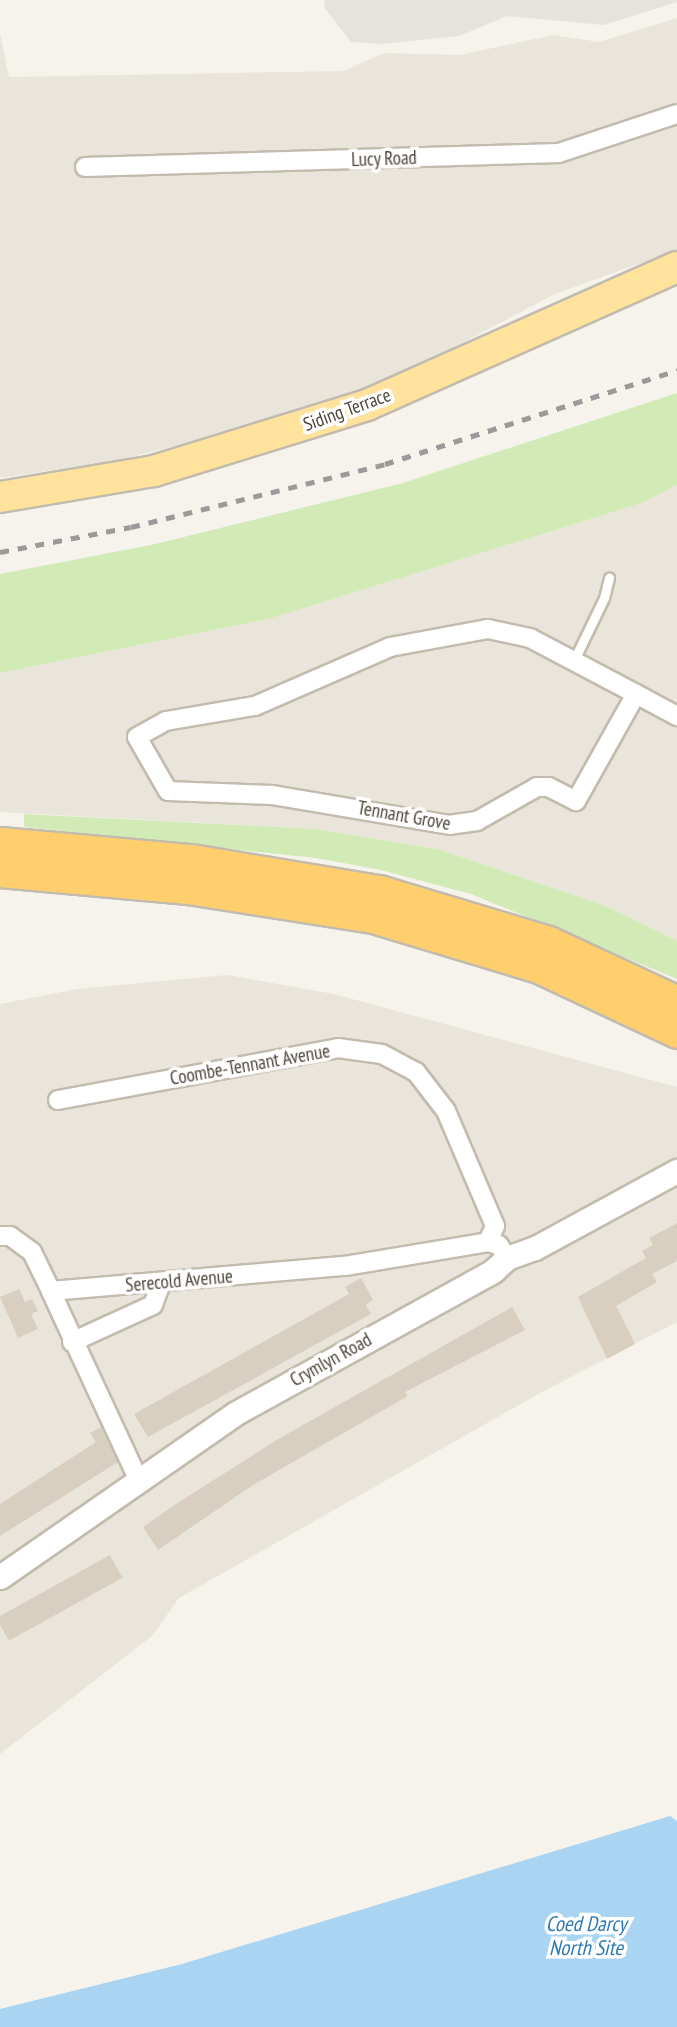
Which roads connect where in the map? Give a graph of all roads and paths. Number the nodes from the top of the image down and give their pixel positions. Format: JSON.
{"nodes":[{"id":1,"x":677,"y":114,"type":"edge"},
{"id":2,"x":85,"y":167,"type":"dead end"},
{"id":3,"x":677,"y":267,"type":"edge"},
{"id":4,"x":0,"y":497,"type":"edge"},
{"id":5,"x":609,"y":578,"type":"dead end"},
{"id":6,"x":574,"y":660,"type":"junction"},
{"id":7,"x":636,"y":694,"type":"junction"},
{"id":8,"x":677,"y":716,"type":"edge"},
{"id":9,"x":0,"y":844,"type":"edge"},
{"id":10,"x":0,"y":870,"type":"edge"},
{"id":11,"x":677,"y":1003,"type":"edge"},
{"id":12,"x":677,"y":1031,"type":"edge"},
{"id":13,"x":58,"y":1100,"type":"dead end"},
{"id":14,"x":677,"y":1171,"type":"edge"},
{"id":15,"x":0,"y":1236,"type":"edge"},
{"id":16,"x":488,"y":1242,"type":"junction"},
{"id":17,"x":507,"y":1258,"type":"junction"},
{"id":18,"x":161,"y":1283,"type":"junction"},
{"id":19,"x":51,"y":1290,"type":"junction"},
{"id":20,"x":72,"y":1342,"type":"junction"},
{"id":21,"x":139,"y":1481,"type":"junction"},
{"id":22,"x":0,"y":1577,"type":"edge"}],
"edges":[{"from":1,"to":2,"type":"street","name":"Lucy Road"},
{"from":3,"to":4,"type":"main road","name":"Siding Terrace"},
{"from":5,"to":6,"type":"lane"},
{"from":6,"to":7,"type":"street","name":"Tennant Grove"},
{"from":6,"to":7,"type":"street","name":"Tennant Grove"},
{"from":7,"to":8,"type":"street"},
{"from":9,"to":11,"type":"highway"},
{"from":10,"to":12,"type":"highway"},
{"from":13,"to":16,"type":"street","name":"Coombe-Tennant Avenue"},
{"from":14,"to":17,"type":"street","name":"Crymlyn Road"},
{"from":15,"to":19,"type":"street"},
{"from":16,"to":17,"type":"street"},
{"from":16,"to":18,"type":"street","name":"Serecold Avenue"},
{"from":17,"to":21,"type":"street","name":"Crymlyn Road"},
{"from":18,"to":19,"type":"street","name":"Serecold Avenue"},
{"from":18,"to":20,"type":"street"},
{"from":19,"to":20,"type":"street"},
{"from":20,"to":21,"type":"street"},
{"from":21,"to":22,"type":"street","name":"Crymlyn Road"}]}
